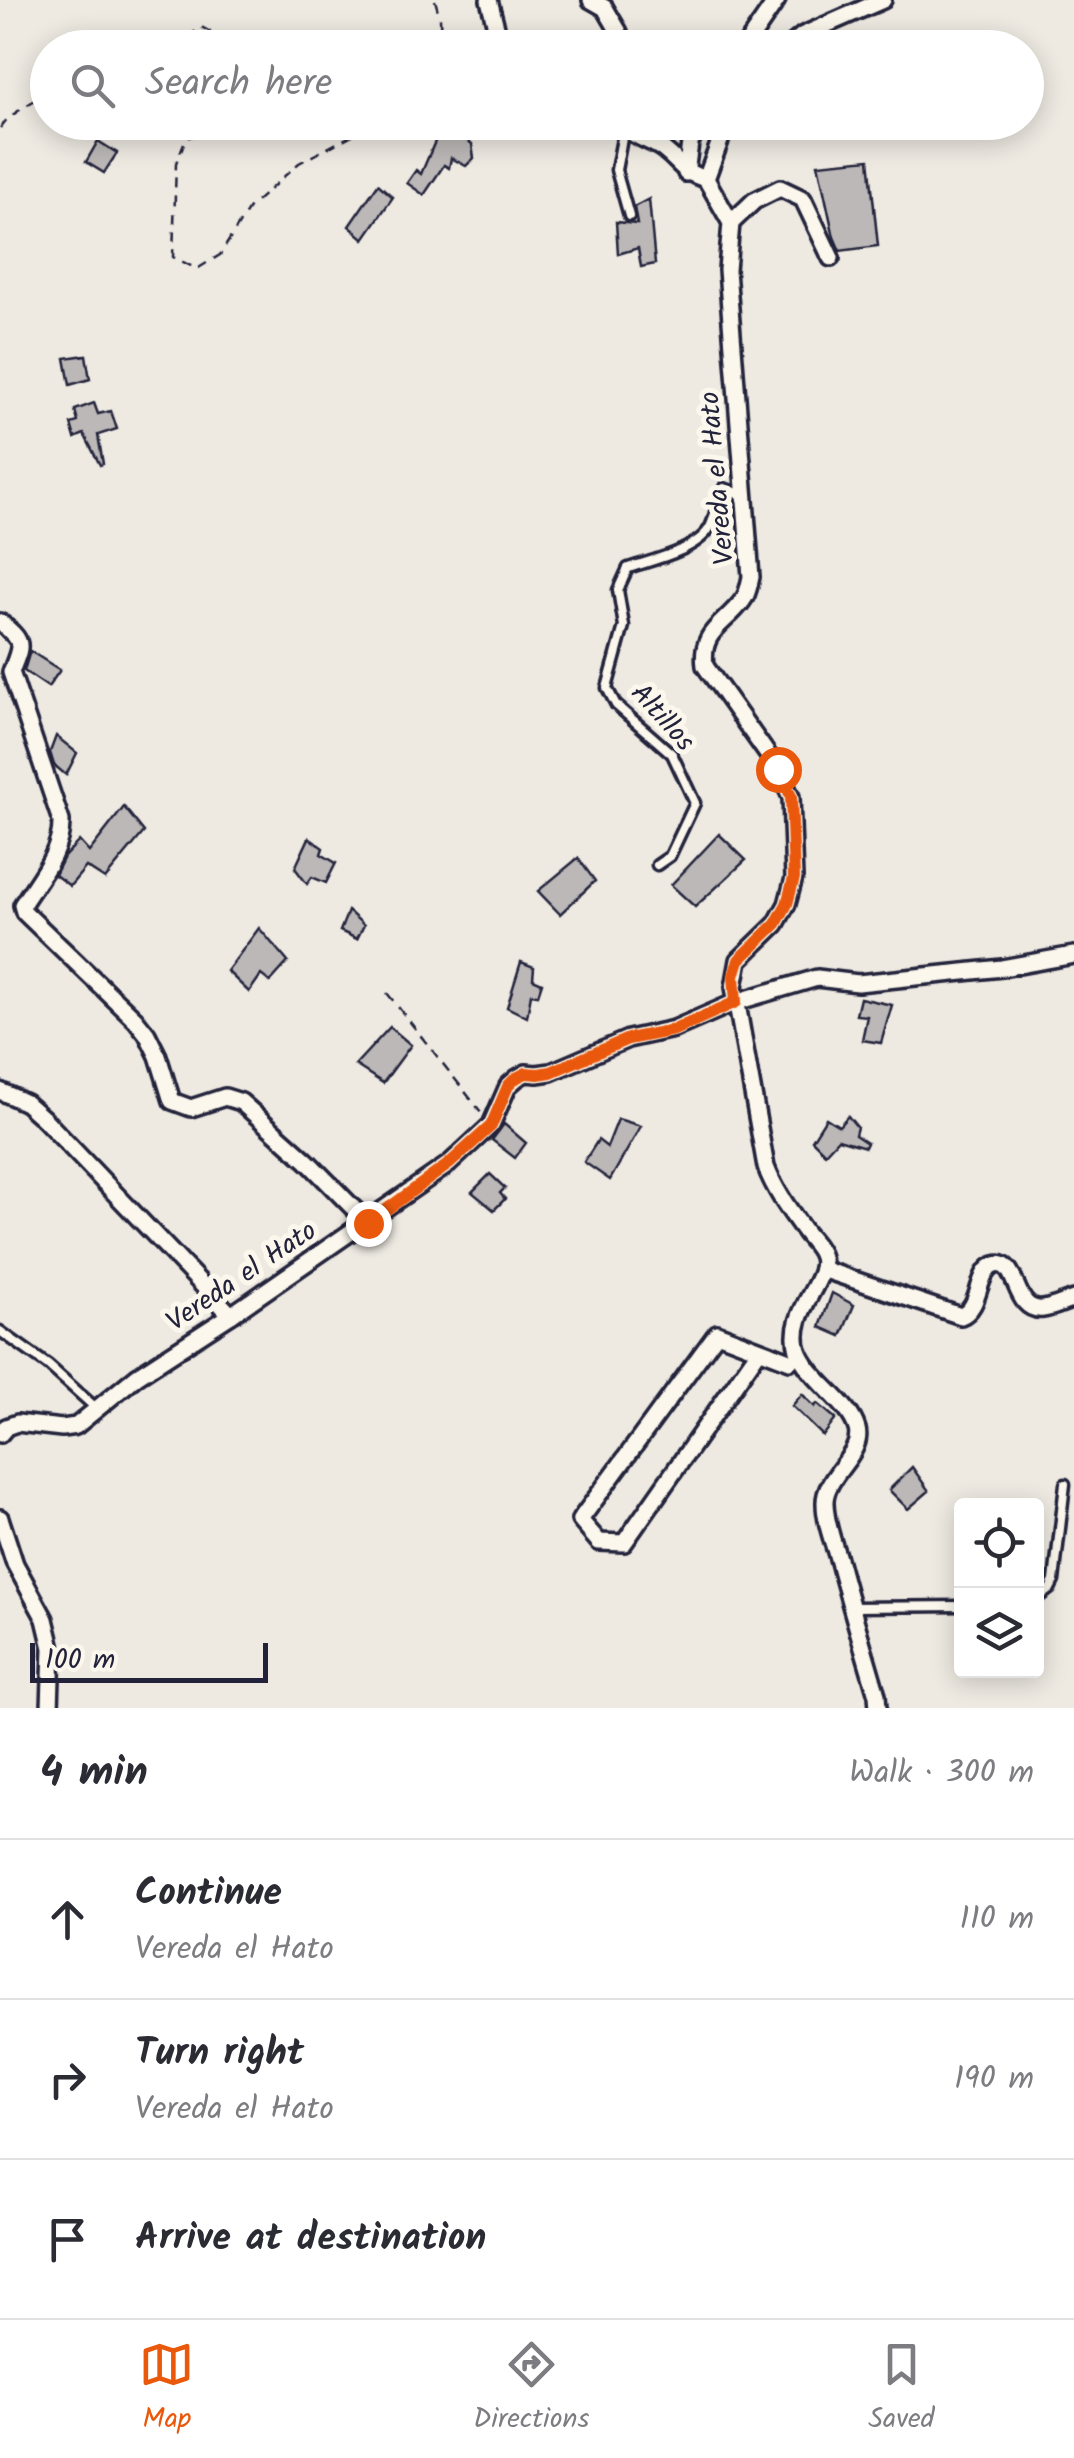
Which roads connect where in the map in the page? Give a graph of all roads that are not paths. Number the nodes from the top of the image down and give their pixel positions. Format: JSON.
{"nodes":[{"id":1,"x":489,"y":0,"type":"edge"},
{"id":2,"x":590,"y":0,"type":"edge"},
{"id":3,"x":777,"y":0,"type":"edge"},
{"id":4,"x":883,"y":0,"type":"edge"},
{"id":5,"x":497,"y":30,"type":"edge"},
{"id":6,"x":618,"y":30,"type":"edge"},
{"id":7,"x":756,"y":30,"type":"edge"},
{"id":8,"x":814,"y":30,"type":"edge"},
{"id":9,"x":621,"y":140,"type":"edge"},
{"id":10,"x":645,"y":140,"type":"edge"},
{"id":11,"x":691,"y":140,"type":"edge"},
{"id":12,"x":720,"y":140,"type":"edge"},
{"id":13,"x":686,"y":173,"type":"junction"},
{"id":14,"x":706,"y":178,"type":"junction"},
{"id":15,"x":629,"y":216,"type":"dead end"},
{"id":16,"x":731,"y":223,"type":"junction"},
{"id":17,"x":831,"y":258,"type":"dead end"},
{"id":18,"x":744,"y":494,"type":"junction"},
{"id":19,"x":0,"y":622,"type":"edge"},
{"id":20,"x":657,"y":865,"type":"dead end"},
{"id":21,"x":1074,"y":955,"type":"edge"},
{"id":22,"x":736,"y":1002,"type":"junction"},
{"id":23,"x":0,"y":1091,"type":"edge"},
{"id":24,"x":368,"y":1223,"type":"junction"},
{"id":25,"x":822,"y":1269,"type":"junction"},
{"id":26,"x":1074,"y":1299,"type":"edge"},
{"id":27,"x":232,"y":1315,"type":"junction"},
{"id":28,"x":0,"y":1331,"type":"edge"},
{"id":29,"x":759,"y":1350,"type":"junction"},
{"id":30,"x":799,"y":1365,"type":"junction"},
{"id":31,"x":98,"y":1410,"type":"junction"},
{"id":32,"x":0,"y":1430,"type":"edge"},
{"id":33,"x":1065,"y":1484,"type":"dead end"},
{"id":34,"x":0,"y":1518,"type":"edge"},
{"id":35,"x":1044,"y":1593,"type":"edge"},
{"id":36,"x":954,"y":1606,"type":"edge"},
{"id":37,"x":852,"y":1607,"type":"junction"},
{"id":38,"x":50,"y":1708,"type":"edge"},
{"id":39,"x":878,"y":1708,"type":"edge"}],
"edges":[{"from":1,"to":5,"type":"street"},
{"from":2,"to":6,"type":"street"},
{"from":3,"to":7,"type":"street"},
{"from":4,"to":8,"type":"street"},
{"from":9,"to":15,"type":"lane"},
{"from":10,"to":13,"type":"street"},
{"from":11,"to":13,"type":"street"},
{"from":12,"to":14,"type":"street"},
{"from":13,"to":14,"type":"street"},
{"from":14,"to":16,"type":"street"},
{"from":16,"to":17,"type":"street"},
{"from":16,"to":18,"type":"street","name":"Vereda el Hato"},
{"from":18,"to":20,"type":"lane","name":"Altillos"},
{"from":18,"to":22,"type":"street","name":"Vereda el Hato"},
{"from":19,"to":24,"type":"street"},
{"from":21,"to":22,"type":"street","name":"Vereda el Hato"},
{"from":22,"to":24,"type":"street","name":"Vereda el Hato"},
{"from":22,"to":25,"type":"street","name":"Vereda el Hato"},
{"from":23,"to":27,"type":"street"},
{"from":24,"to":27,"type":"street","name":"Vereda el Hato"},
{"from":25,"to":26,"type":"street"},
{"from":25,"to":30,"type":"street"},
{"from":27,"to":31,"type":"street","name":"Vereda el Hato"},
{"from":28,"to":31,"type":"lane"},
{"from":29,"to":29,"type":"street"},
{"from":29,"to":30,"type":"street"},
{"from":30,"to":37,"type":"street"},
{"from":31,"to":32,"type":"street","name":"Vereda el Hato"},
{"from":33,"to":35,"type":"lane"},
{"from":34,"to":38,"type":"street"},
{"from":36,"to":37,"type":"lane"},
{"from":37,"to":39,"type":"street"}]}
